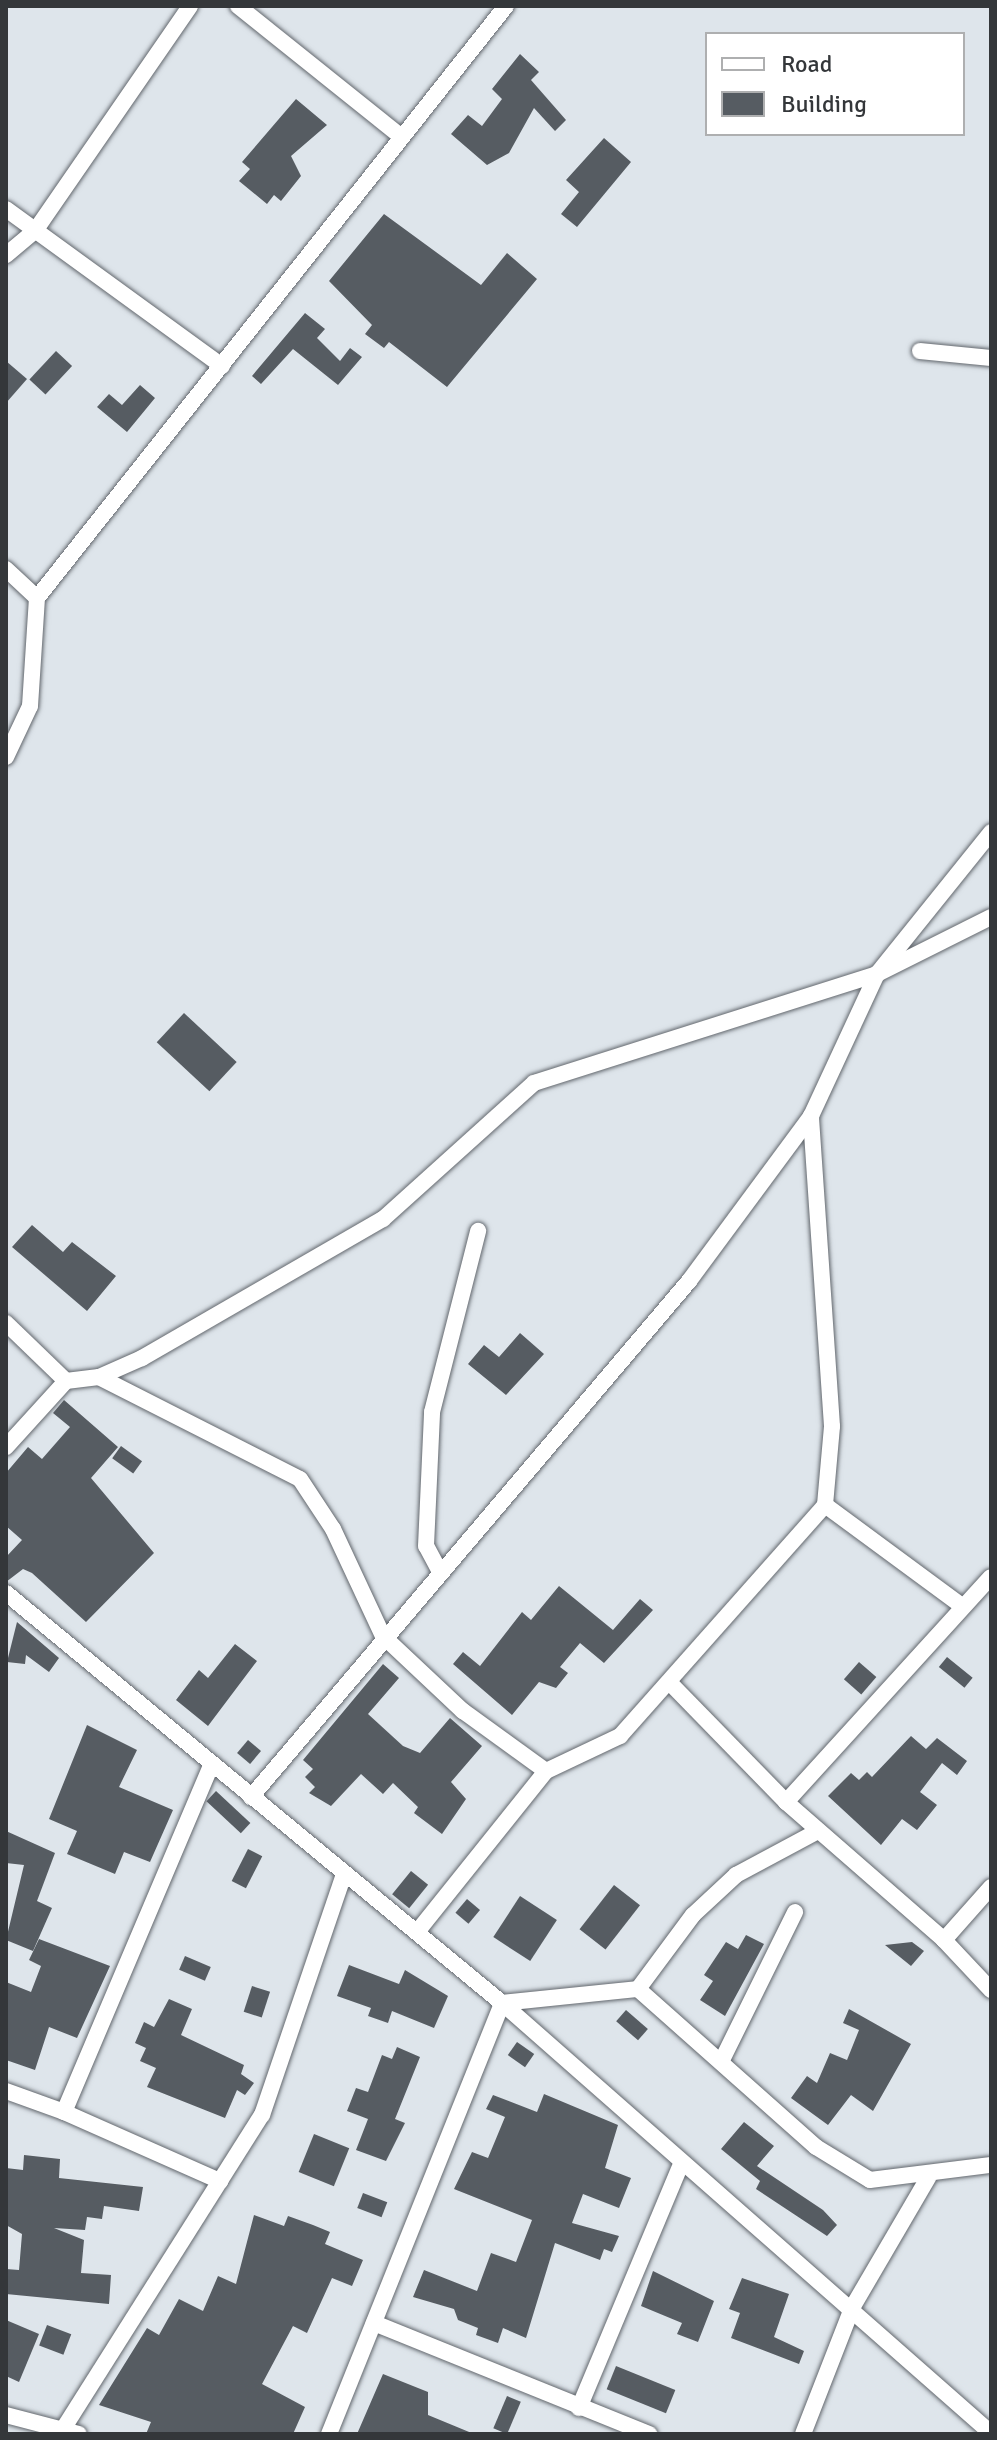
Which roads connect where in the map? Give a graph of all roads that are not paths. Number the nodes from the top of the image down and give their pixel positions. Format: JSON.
{"nodes":[{"id":1,"x":190,"y":6,"type":"edge"},
{"id":2,"x":238,"y":6,"type":"edge"},
{"id":3,"x":506,"y":6,"type":"edge"},
{"id":4,"x":399,"y":135,"type":"junction"},
{"id":5,"x":6,"y":209,"type":"edge"},
{"id":6,"x":35,"y":231,"type":"junction"},
{"id":7,"x":6,"y":255,"type":"edge"},
{"id":8,"x":920,"y":351,"type":"dead end"},
{"id":9,"x":991,"y":358,"type":"edge"},
{"id":10,"x":222,"y":366,"type":"junction"},
{"id":11,"x":6,"y":569,"type":"edge"},
{"id":12,"x":37,"y":598,"type":"junction"},
{"id":13,"x":6,"y":757,"type":"edge"},
{"id":14,"x":991,"y":832,"type":"edge"},
{"id":15,"x":991,"y":917,"type":"edge"},
{"id":16,"x":877,"y":974,"type":"junction"},
{"id":17,"x":811,"y":1116,"type":"junction"},
{"id":18,"x":478,"y":1231,"type":"dead end"},
{"id":19,"x":6,"y":1323,"type":"edge"},
{"id":20,"x":99,"y":1377,"type":"junction"},
{"id":21,"x":66,"y":1381,"type":"junction"},
{"id":22,"x":6,"y":1447,"type":"edge"},
{"id":23,"x":825,"y":1505,"type":"junction"},
{"id":24,"x":439,"y":1570,"type":"junction"},
{"id":25,"x":991,"y":1577,"type":"edge"},
{"id":26,"x":6,"y":1593,"type":"edge"},
{"id":27,"x":962,"y":1606,"type":"junction"},
{"id":28,"x":383,"y":1636,"type":"junction"},
{"id":29,"x":671,"y":1684,"type":"junction"},
{"id":30,"x":211,"y":1765,"type":"junction"},
{"id":31,"x":546,"y":1771,"type":"junction"},
{"id":32,"x":251,"y":1797,"type":"junction"},
{"id":33,"x":786,"y":1802,"type":"junction"},
{"id":34,"x":818,"y":1831,"type":"junction"},
{"id":35,"x":343,"y":1877,"type":"junction"},
{"id":36,"x":991,"y":1887,"type":"edge"},
{"id":37,"x":795,"y":1912,"type":"dead end"},
{"id":38,"x":417,"y":1932,"type":"junction"},
{"id":39,"x":944,"y":1940,"type":"junction"},
{"id":40,"x":638,"y":1989,"type":"junction"},
{"id":41,"x":991,"y":1990,"type":"edge"},
{"id":42,"x":502,"y":2003,"type":"junction"},
{"id":43,"x":722,"y":2060,"type":"junction"},
{"id":44,"x":6,"y":2091,"type":"edge"},
{"id":45,"x":64,"y":2112,"type":"junction"},
{"id":46,"x":991,"y":2165,"type":"edge"},
{"id":47,"x":680,"y":2167,"type":"junction"},
{"id":48,"x":928,"y":2178,"type":"junction"},
{"id":49,"x":220,"y":2181,"type":"junction"},
{"id":50,"x":852,"y":2308,"type":"junction"},
{"id":51,"x":374,"y":2323,"type":"junction"},
{"id":52,"x":579,"y":2408,"type":"junction"},
{"id":53,"x":6,"y":2415,"type":"edge"},
{"id":54,"x":67,"y":2432,"type":"edge"},
{"id":55,"x":991,"y":2433,"type":"edge"},
{"id":56,"x":329,"y":2434,"type":"edge"},
{"id":57,"x":649,"y":2434,"type":"edge"},
{"id":58,"x":803,"y":2434,"type":"edge"}],
"edges":[{"from":1,"to":6,"type":"street"},
{"from":2,"to":4,"type":"street"},
{"from":3,"to":4,"type":"street"},
{"from":4,"to":10,"type":"street"},
{"from":5,"to":6,"type":"street"},
{"from":6,"to":7,"type":"street"},
{"from":6,"to":10,"type":"street"},
{"from":8,"to":9,"type":"street"},
{"from":10,"to":12,"type":"street"},
{"from":11,"to":12,"type":"street"},
{"from":12,"to":13,"type":"street"},
{"from":14,"to":16,"type":"street"},
{"from":15,"to":16,"type":"street"},
{"from":16,"to":17,"type":"street"},
{"from":16,"to":20,"type":"street"},
{"from":17,"to":23,"type":"street"},
{"from":17,"to":24,"type":"street"},
{"from":18,"to":24,"type":"street"},
{"from":19,"to":21,"type":"street"},
{"from":20,"to":21,"type":"street"},
{"from":20,"to":28,"type":"street"},
{"from":21,"to":22,"type":"street"},
{"from":23,"to":27,"type":"street"},
{"from":23,"to":29,"type":"street"},
{"from":24,"to":28,"type":"street"},
{"from":25,"to":27,"type":"street"},
{"from":26,"to":30,"type":"street"},
{"from":27,"to":33,"type":"street"},
{"from":28,"to":31,"type":"street"},
{"from":28,"to":32,"type":"street"},
{"from":29,"to":31,"type":"street"},
{"from":29,"to":33,"type":"street"},
{"from":30,"to":32,"type":"street"},
{"from":30,"to":45,"type":"street"},
{"from":31,"to":38,"type":"street"},
{"from":32,"to":35,"type":"street"},
{"from":33,"to":34,"type":"street"},
{"from":34,"to":39,"type":"street"},
{"from":34,"to":40,"type":"street"},
{"from":35,"to":38,"type":"street"},
{"from":35,"to":49,"type":"street"},
{"from":36,"to":39,"type":"street"},
{"from":37,"to":43,"type":"street"},
{"from":38,"to":42,"type":"street"},
{"from":39,"to":41,"type":"street"},
{"from":40,"to":42,"type":"street"},
{"from":40,"to":43,"type":"street"},
{"from":42,"to":47,"type":"street"},
{"from":42,"to":51,"type":"street"},
{"from":43,"to":48,"type":"street"},
{"from":44,"to":45,"type":"street"},
{"from":45,"to":49,"type":"street"},
{"from":46,"to":48,"type":"street"},
{"from":47,"to":50,"type":"street"},
{"from":47,"to":52,"type":"street"},
{"from":48,"to":50,"type":"street"},
{"from":49,"to":54,"type":"street"},
{"from":50,"to":55,"type":"street"},
{"from":50,"to":58,"type":"street"},
{"from":51,"to":52,"type":"street"},
{"from":51,"to":56,"type":"street"},
{"from":52,"to":57,"type":"street"},
{"from":53,"to":54,"type":"street"}]}
